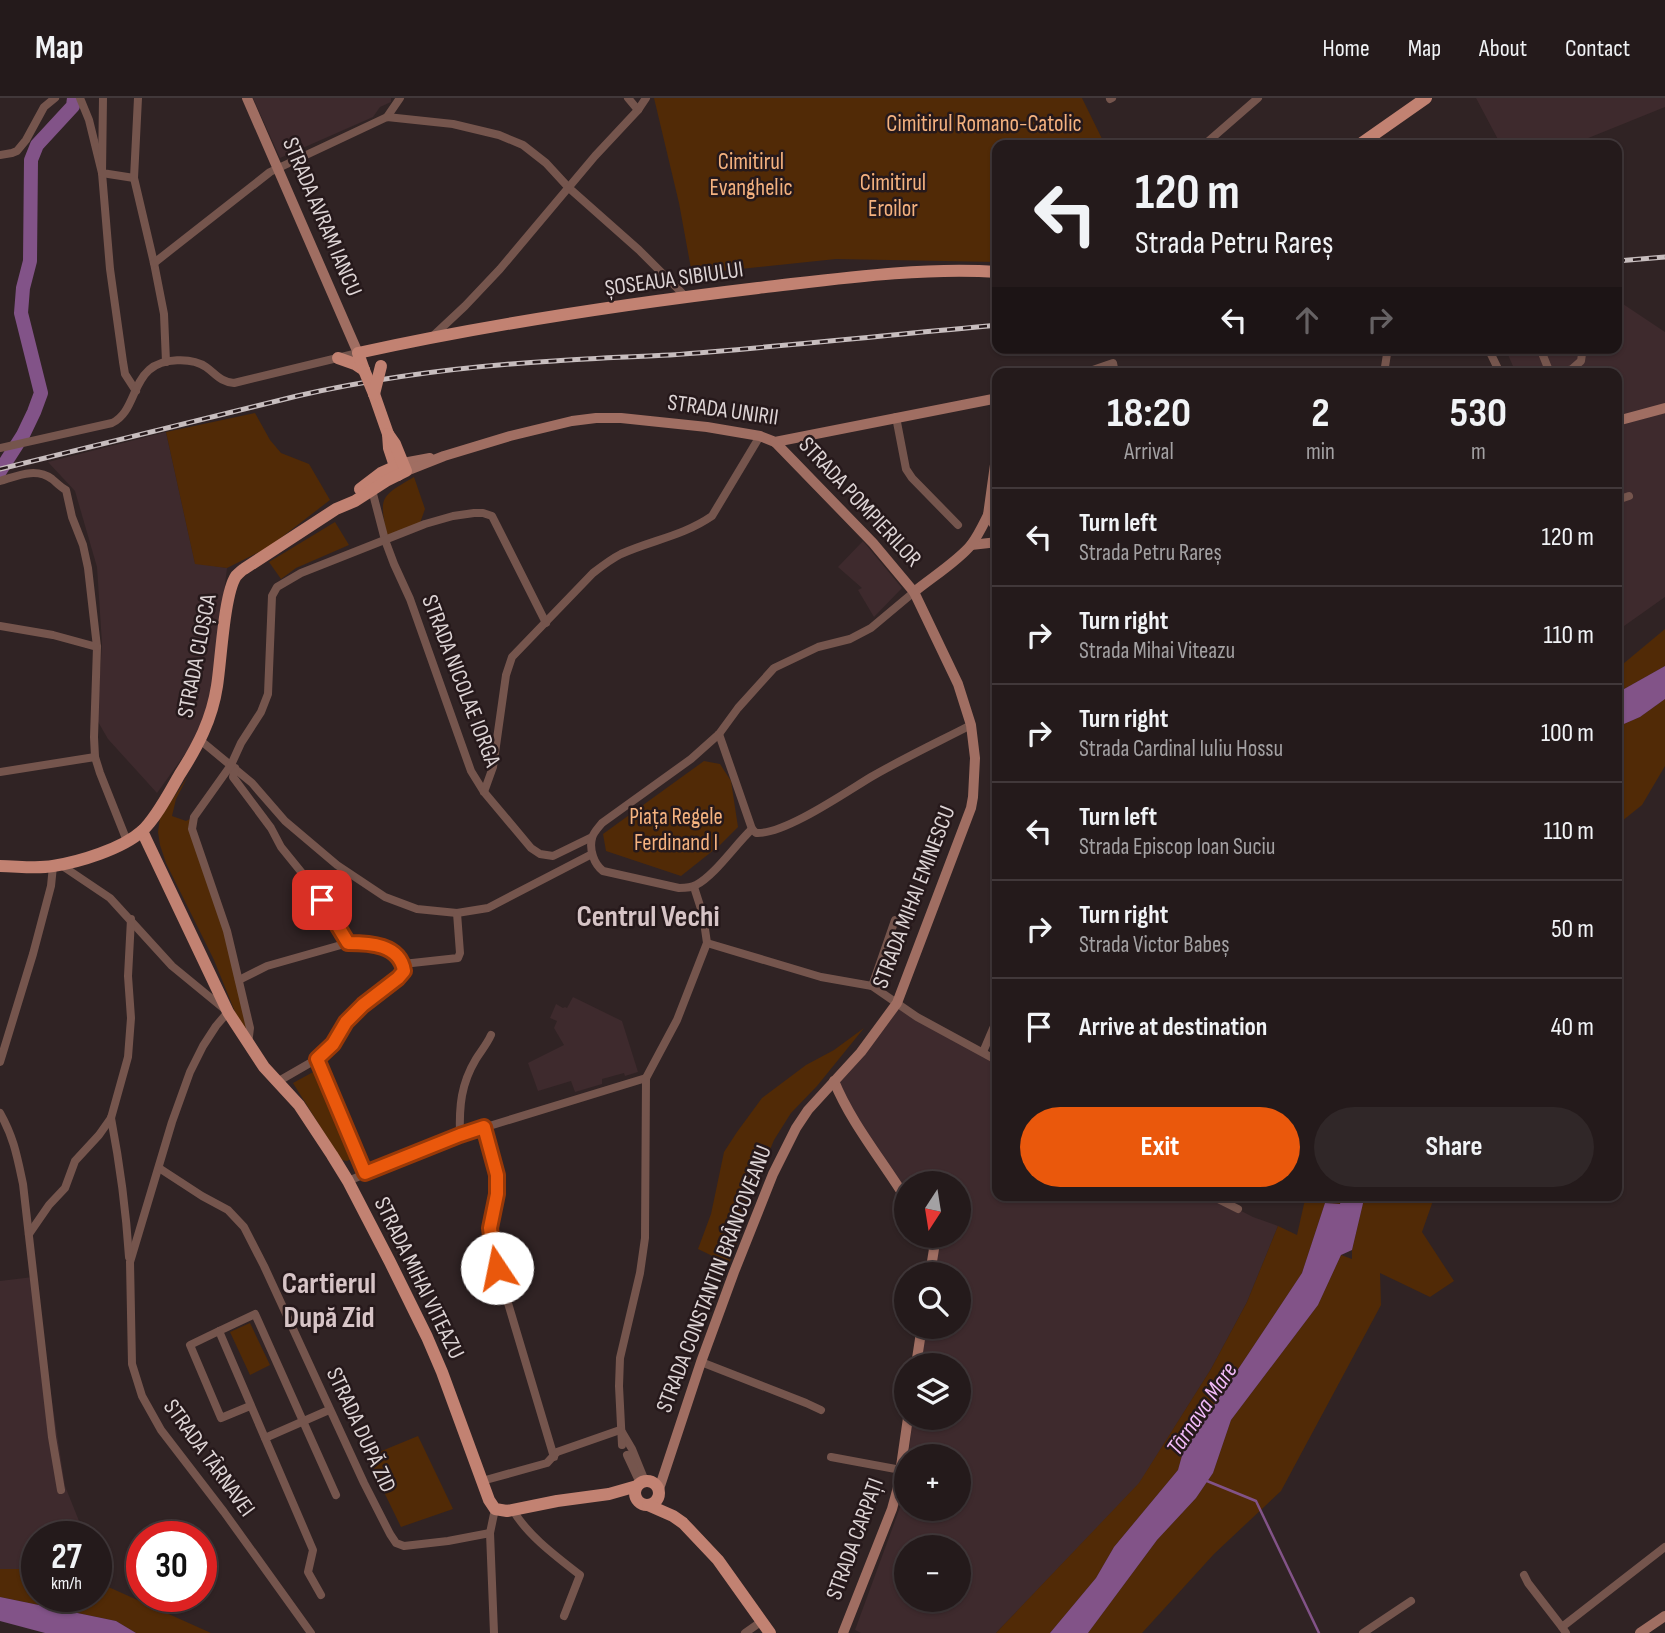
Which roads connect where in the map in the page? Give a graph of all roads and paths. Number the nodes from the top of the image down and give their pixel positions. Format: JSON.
{"nodes":[{"id":1,"x":55,"y":98,"type":"edge"},
{"id":2,"x":80,"y":98,"type":"edge"},
{"id":3,"x":103,"y":98,"type":"edge"},
{"id":4,"x":138,"y":98,"type":"edge"},
{"id":5,"x":247,"y":98,"type":"edge"},
{"id":6,"x":400,"y":98,"type":"edge"},
{"id":7,"x":628,"y":98,"type":"edge"},
{"id":8,"x":646,"y":98,"type":"edge"},
{"id":9,"x":1258,"y":98,"type":"edge"},
{"id":10,"x":1426,"y":98,"type":"edge"},
{"id":11,"x":638,"y":110,"type":"junction"},
{"id":12,"x":387,"y":117,"type":"junction"},
{"id":13,"x":1210,"y":140,"type":"edge"},
{"id":14,"x":1366,"y":140,"type":"edge"},
{"id":15,"x":0,"y":155,"type":"edge"},
{"id":16,"x":278,"y":167,"type":"junction"},
{"id":17,"x":102,"y":173,"type":"junction"},
{"id":18,"x":134,"y":178,"type":"junction"},
{"id":19,"x":569,"y":188,"type":"junction"},
{"id":20,"x":154,"y":263,"type":"junction"},
{"id":21,"x":992,"y":272,"type":"edge"},
{"id":22,"x":686,"y":297,"type":"junction"},
{"id":23,"x":431,"y":338,"type":"junction"},
{"id":24,"x":397,"y":345,"type":"junction"},
{"id":25,"x":358,"y":354,"type":"junction"},
{"id":26,"x":1582,"y":354,"type":"edge"},
{"id":27,"x":338,"y":358,"type":"junction"},
{"id":28,"x":166,"y":362,"type":"junction"},
{"id":29,"x":1098,"y":368,"type":"edge"},
{"id":30,"x":1114,"y":368,"type":"edge"},
{"id":31,"x":1573,"y":368,"type":"edge"},
{"id":32,"x":364,"y":370,"type":"junction"},
{"id":33,"x":136,"y":391,"type":"junction"},
{"id":34,"x":374,"y":394,"type":"junction"},
{"id":35,"x":992,"y":399,"type":"edge"},
{"id":36,"x":1665,"y":408,"type":"edge"},
{"id":37,"x":896,"y":417,"type":"junction"},
{"id":38,"x":1622,"y":420,"type":"edge"},
{"id":39,"x":760,"y":436,"type":"junction"},
{"id":40,"x":775,"y":442,"type":"junction"},
{"id":41,"x":4,"y":447,"type":"edge"},
{"id":42,"x":400,"y":469,"type":"junction"},
{"id":43,"x":0,"y":481,"type":"edge"},
{"id":44,"x":992,"y":486,"type":"edge"},
{"id":45,"x":372,"y":490,"type":"junction"},
{"id":46,"x":1629,"y":496,"type":"dead end"},
{"id":47,"x":1622,"y":498,"type":"edge"},
{"id":48,"x":336,"y":509,"type":"junction"},
{"id":49,"x":988,"y":515,"type":"junction"},
{"id":50,"x":992,"y":521,"type":"edge"},
{"id":51,"x":958,"y":525,"type":"dead end"},
{"id":52,"x":385,"y":540,"type":"junction"},
{"id":53,"x":992,"y":543,"type":"edge"},
{"id":54,"x":971,"y":545,"type":"junction"},
{"id":55,"x":914,"y":592,"type":"junction"},
{"id":56,"x":546,"y":623,"type":"junction"},
{"id":57,"x":0,"y":625,"type":"edge"},
{"id":58,"x":97,"y":647,"type":"junction"},
{"id":59,"x":971,"y":725,"type":"junction"},
{"id":60,"x":719,"y":734,"type":"junction"},
{"id":61,"x":200,"y":740,"type":"junction"},
{"id":62,"x":95,"y":757,"type":"junction"},
{"id":63,"x":233,"y":766,"type":"junction"},
{"id":64,"x":0,"y":772,"type":"edge"},
{"id":65,"x":484,"y":792,"type":"junction"},
{"id":66,"x":752,"y":830,"type":"junction"},
{"id":67,"x":142,"y":831,"type":"junction"},
{"id":68,"x":592,"y":837,"type":"junction"},
{"id":69,"x":127,"y":841,"type":"junction"},
{"id":70,"x":592,"y":854,"type":"junction"},
{"id":71,"x":57,"y":865,"type":"junction"},
{"id":72,"x":0,"y":866,"type":"edge"},
{"id":73,"x":694,"y":887,"type":"junction"},
{"id":74,"x":457,"y":913,"type":"junction"},
{"id":75,"x":131,"y":919,"type":"junction"},
{"id":76,"x":895,"y":920,"type":"dead end"},
{"id":77,"x":348,"y":943,"type":"junction"},
{"id":78,"x":707,"y":943,"type":"junction"},
{"id":79,"x":403,"y":964,"type":"junction"},
{"id":80,"x":239,"y":980,"type":"junction"},
{"id":81,"x":872,"y":986,"type":"junction"},
{"id":82,"x":897,"y":1003,"type":"junction"},
{"id":83,"x":228,"y":1012,"type":"junction"},
{"id":84,"x":992,"y":1031,"type":"edge"},
{"id":85,"x":492,"y":1035,"type":"dead end"},
{"id":86,"x":248,"y":1044,"type":"junction"},
{"id":87,"x":983,"y":1052,"type":"junction"},
{"id":88,"x":992,"y":1057,"type":"edge"},
{"id":89,"x":317,"y":1059,"type":"junction"},
{"id":90,"x":0,"y":1062,"type":"edge"},
{"id":91,"x":646,"y":1078,"type":"junction"},
{"id":92,"x":834,"y":1081,"type":"junction"},
{"id":93,"x":277,"y":1082,"type":"junction"},
{"id":94,"x":0,"y":1113,"type":"edge"},
{"id":95,"x":111,"y":1118,"type":"junction"},
{"id":96,"x":484,"y":1127,"type":"junction"},
{"id":97,"x":99,"y":1135,"type":"junction"},
{"id":98,"x":460,"y":1135,"type":"junction"},
{"id":99,"x":116,"y":1144,"type":"junction"},
{"id":100,"x":159,"y":1168,"type":"junction"},
{"id":101,"x":365,"y":1173,"type":"junction"},
{"id":102,"x":348,"y":1181,"type":"junction"},
{"id":103,"x":894,"y":1181,"type":"edge"},
{"id":104,"x":1222,"y":1201,"type":"edge"},
{"id":105,"x":1238,"y":1209,"type":"dead end"},
{"id":106,"x":29,"y":1234,"type":"junction"},
{"id":107,"x":130,"y":1262,"type":"junction"},
{"id":108,"x":219,"y":1331,"type":"junction"},
{"id":109,"x":701,"y":1362,"type":"junction"},
{"id":110,"x":250,"y":1406,"type":"junction"},
{"id":111,"x":329,"y":1409,"type":"junction"},
{"id":112,"x":821,"y":1410,"type":"dead end"},
{"id":113,"x":303,"y":1421,"type":"junction"},
{"id":114,"x":620,"y":1430,"type":"junction"},
{"id":115,"x":265,"y":1438,"type":"junction"},
{"id":116,"x":622,"y":1445,"type":"dead end"},
{"id":117,"x":627,"y":1455,"type":"dead end"},
{"id":118,"x":554,"y":1457,"type":"junction"},
{"id":119,"x":831,"y":1457,"type":"dead end"},
{"id":120,"x":894,"y":1468,"type":"edge"},
{"id":121,"x":482,"y":1481,"type":"junction"},
{"id":122,"x":648,"y":1486,"type":"junction"},
{"id":123,"x":61,"y":1490,"type":"dead end"},
{"id":124,"x":608,"y":1494,"type":"junction"},
{"id":125,"x":336,"y":1495,"type":"dead end"},
{"id":126,"x":894,"y":1502,"type":"edge"},
{"id":127,"x":643,"y":1503,"type":"junction"},
{"id":128,"x":495,"y":1508,"type":"junction"},
{"id":129,"x":513,"y":1510,"type":"junction"},
{"id":130,"x":673,"y":1516,"type":"junction"},
{"id":131,"x":490,"y":1533,"type":"junction"},
{"id":132,"x":1665,"y":1547,"type":"edge"},
{"id":133,"x":1524,"y":1575,"type":"dead end"},
{"id":134,"x":321,"y":1595,"type":"dead end"},
{"id":135,"x":1411,"y":1601,"type":"dead end"},
{"id":136,"x":564,"y":1616,"type":"dead end"},
{"id":137,"x":1665,"y":1616,"type":"edge"},
{"id":138,"x":765,"y":1629,"type":"edge"},
{"id":139,"x":1564,"y":1630,"type":"edge"},
{"id":140,"x":311,"y":1633,"type":"edge"},
{"id":141,"x":494,"y":1633,"type":"edge"},
{"id":142,"x":745,"y":1633,"type":"edge"},
{"id":143,"x":843,"y":1633,"type":"edge"},
{"id":144,"x":1363,"y":1633,"type":"edge"},
{"id":145,"x":1640,"y":1633,"type":"edge"}],
"edges":[{"from":1,"to":15,"type":"street"},
{"from":2,"to":17,"type":"street"},
{"from":3,"to":17,"type":"street"},
{"from":4,"to":18,"type":"street"},
{"from":5,"to":16,"type":"main road","name":"STRADA AVRAM IANCU"},
{"from":6,"to":12,"type":"street"},
{"from":7,"to":11,"type":"street"},
{"from":8,"to":11,"type":"street"},
{"from":9,"to":13,"type":"street"},
{"from":10,"to":14,"type":"main road"},
{"from":11,"to":19,"type":"street"},
{"from":12,"to":16,"type":"street"},
{"from":12,"to":19,"type":"street"},
{"from":16,"to":20,"type":"street"},
{"from":16,"to":25,"type":"main road","name":"STRADA AVRAM IANCU"},
{"from":17,"to":18,"type":"street"},
{"from":17,"to":33,"type":"street"},
{"from":18,"to":20,"type":"street"},
{"from":19,"to":22,"type":"street"},
{"from":19,"to":23,"type":"street"},
{"from":20,"to":28,"type":"street"},
{"from":21,"to":22,"type":"main road","name":"ȘOSEAUA SIBIULUI"},
{"from":22,"to":23,"type":"main road","name":"ȘOSEAUA SIBIULUI"},
{"from":23,"to":24,"type":"main road","name":"ȘOSEAUA SIBIULUI"},
{"from":24,"to":25,"type":"main road","name":"ȘOSEAUA SIBIULUI"},
{"from":24,"to":34,"type":"main road","bridge":true},
{"from":25,"to":27,"type":"street"},
{"from":25,"to":32,"type":"main road"},
{"from":26,"to":31,"type":"street"},
{"from":27,"to":28,"type":"street"},
{"from":27,"to":32,"type":"main road"},
{"from":28,"to":33,"type":"street"},
{"from":29,"to":30,"type":"street"},
{"from":32,"to":34,"type":"main road","bridge":true},
{"from":33,"to":41,"type":"street"},
{"from":34,"to":42,"type":"main road"},
{"from":35,"to":37,"type":"main road","name":"STRADA UNIRII"},
{"from":36,"to":38,"type":"main road"},
{"from":37,"to":40,"type":"main road","name":"STRADA UNIRII"},
{"from":37,"to":51,"type":"street"},
{"from":39,"to":40,"type":"main road","name":"STRADA UNIRII"},
{"from":39,"to":42,"type":"main road","name":"STRADA UNIRII"},
{"from":39,"to":56,"type":"street"},
{"from":40,"to":55,"type":"main road","name":"STRADA POMPIERILOR"},
{"from":42,"to":45,"type":"main road","name":"STRADA CLOȘCA"},
{"from":42,"to":48,"type":"main road"},
{"from":43,"to":58,"type":"street"},
{"from":44,"to":49,"type":"main road"},
{"from":45,"to":48,"type":"main road","name":"STRADA CLOȘCA"},
{"from":45,"to":52,"type":"street","name":"STRADA NICOLAE IORGA"},
{"from":46,"to":47,"type":"street"},
{"from":48,"to":61,"type":"main road","name":"STRADA CLOȘCA"},
{"from":49,"to":50,"type":"main road"},
{"from":49,"to":54,"type":"main road"},
{"from":52,"to":56,"type":"street"},
{"from":52,"to":63,"type":"street"},
{"from":52,"to":65,"type":"street","name":"STRADA NICOLAE IORGA"},
{"from":53,"to":54,"type":"main road"},
{"from":54,"to":55,"type":"main road"},
{"from":55,"to":59,"type":"main road","name":"STRADA MIHAI EMINESCU"},
{"from":55,"to":60,"type":"street"},
{"from":56,"to":65,"type":"street"},
{"from":57,"to":58,"type":"street"},
{"from":58,"to":62,"type":"street"},
{"from":59,"to":66,"type":"street"},
{"from":59,"to":82,"type":"main road","name":"STRADA MIHAI EMINESCU"},
{"from":60,"to":66,"type":"street"},
{"from":60,"to":68,"type":"street"},
{"from":61,"to":63,"type":"street"},
{"from":61,"to":67,"type":"main road","name":"STRADA CLOȘCA"},
{"from":62,"to":64,"type":"street"},
{"from":62,"to":69,"type":"street"},
{"from":63,"to":74,"type":"street"},
{"from":63,"to":77,"type":"street"},
{"from":63,"to":80,"type":"street"},
{"from":65,"to":68,"type":"street","name":"STRADA NICOLAE IORGA"},
{"from":66,"to":73,"type":"street"},
{"from":67,"to":69,"type":"main road","name":"STRADA CLOȘCA"},
{"from":67,"to":83,"type":"main road","name":"STRADA MIHAI VITEAZU"},
{"from":68,"to":70,"type":"street"},
{"from":69,"to":71,"type":"main road","name":"STRADA CLOȘCA"},
{"from":70,"to":73,"type":"street"},
{"from":70,"to":74,"type":"street"},
{"from":71,"to":72,"type":"main road","name":"STRADA CLOȘCA"},
{"from":71,"to":75,"type":"street"},
{"from":71,"to":90,"type":"street"},
{"from":73,"to":78,"type":"street"},
{"from":74,"to":79,"type":"street"},
{"from":75,"to":83,"type":"street"},
{"from":75,"to":95,"type":"street"},
{"from":76,"to":81,"type":"street"},
{"from":77,"to":79,"type":"street"},
{"from":77,"to":80,"type":"street"},
{"from":78,"to":81,"type":"street"},
{"from":78,"to":91,"type":"street"},
{"from":79,"to":89,"type":"street"},
{"from":80,"to":86,"type":"street"},
{"from":81,"to":82,"type":"street"},
{"from":82,"to":87,"type":"street"},
{"from":82,"to":92,"type":"main road","name":"STRADA MIHAI EMINESCU"},
{"from":83,"to":86,"type":"main road","name":"STRADA MIHAI VITEAZU"},
{"from":83,"to":100,"type":"street","name":"STRADA TÂRNAVEI"},
{"from":84,"to":87,"type":"street"},
{"from":85,"to":98,"type":"street"},
{"from":86,"to":93,"type":"main road","name":"STRADA MIHAI VITEAZU"},
{"from":87,"to":88,"type":"street"},
{"from":89,"to":93,"type":"street"},
{"from":89,"to":101,"type":"street","name":"STRADA MIHAI VITEAZU"},
{"from":91,"to":96,"type":"street"},
{"from":91,"to":114,"type":"street"},
{"from":92,"to":103,"type":"main road"},
{"from":92,"to":109,"type":"main road","name":"STRADA CONSTANTIN BRÂNCOVEANU"},
{"from":93,"to":102,"type":"main road","name":"STRADA MIHAI VITEAZU"},
{"from":94,"to":106,"type":"street"},
{"from":95,"to":97,"type":"street"},
{"from":95,"to":99,"type":"street"},
{"from":96,"to":98,"type":"street"},
{"from":96,"to":118,"type":"street"},
{"from":97,"to":99,"type":"street"},
{"from":97,"to":106,"type":"street"},
{"from":98,"to":101,"type":"street"},
{"from":99,"to":107,"type":"street"},
{"from":100,"to":107,"type":"street","name":"STRADA TÂRNAVEI"},
{"from":100,"to":111,"type":"street","name":"STRADA DUPĂ ZID"},
{"from":101,"to":102,"type":"street"},
{"from":102,"to":121,"type":"main road","name":"STRADA MIHAI VITEAZU"},
{"from":104,"to":105,"type":"street"},
{"from":106,"to":123,"type":"street"},
{"from":107,"to":140,"type":"street","name":"STRADA TÂRNAVEI"},
{"from":108,"to":110,"type":"street"},
{"from":108,"to":110,"type":"street"},
{"from":108,"to":113,"type":"street"},
{"from":109,"to":112,"type":"street"},
{"from":109,"to":122,"type":"main road","name":"STRADA CONSTANTIN BRÂNCOVEANU"},
{"from":110,"to":115,"type":"street"},
{"from":111,"to":113,"type":"street"},
{"from":111,"to":131,"type":"street","name":"STRADA DUPĂ ZID"},
{"from":113,"to":115,"type":"street"},
{"from":113,"to":125,"type":"street"},
{"from":114,"to":116,"type":"street"},
{"from":114,"to":118,"type":"street"},
{"from":114,"to":122,"type":"street"},
{"from":115,"to":134,"type":"street"},
{"from":117,"to":122,"type":"street"},
{"from":118,"to":121,"type":"street"},
{"from":119,"to":120,"type":"street"},
{"from":121,"to":128,"type":"main road","name":"STRADA MIHAI VITEAZU"},
{"from":122,"to":124,"type":"main road"},
{"from":122,"to":127,"type":"main road"},
{"from":122,"to":127,"type":"main road"},
{"from":122,"to":130,"type":"main road"},
{"from":124,"to":127,"type":"main road"},
{"from":124,"to":129,"type":"main road"},
{"from":126,"to":143,"type":"main road","name":"STRADA CARPAȚI"},
{"from":127,"to":130,"type":"main road"},
{"from":128,"to":129,"type":"main road"},
{"from":128,"to":131,"type":"street"},
{"from":129,"to":136,"type":"street"},
{"from":130,"to":138,"type":"main road"},
{"from":131,"to":141,"type":"street"},
{"from":132,"to":139,"type":"street"},
{"from":133,"to":139,"type":"street"},
{"from":135,"to":144,"type":"street"},
{"from":137,"to":145,"type":"main road"},
{"from":138,"to":142,"type":"street"}]}
